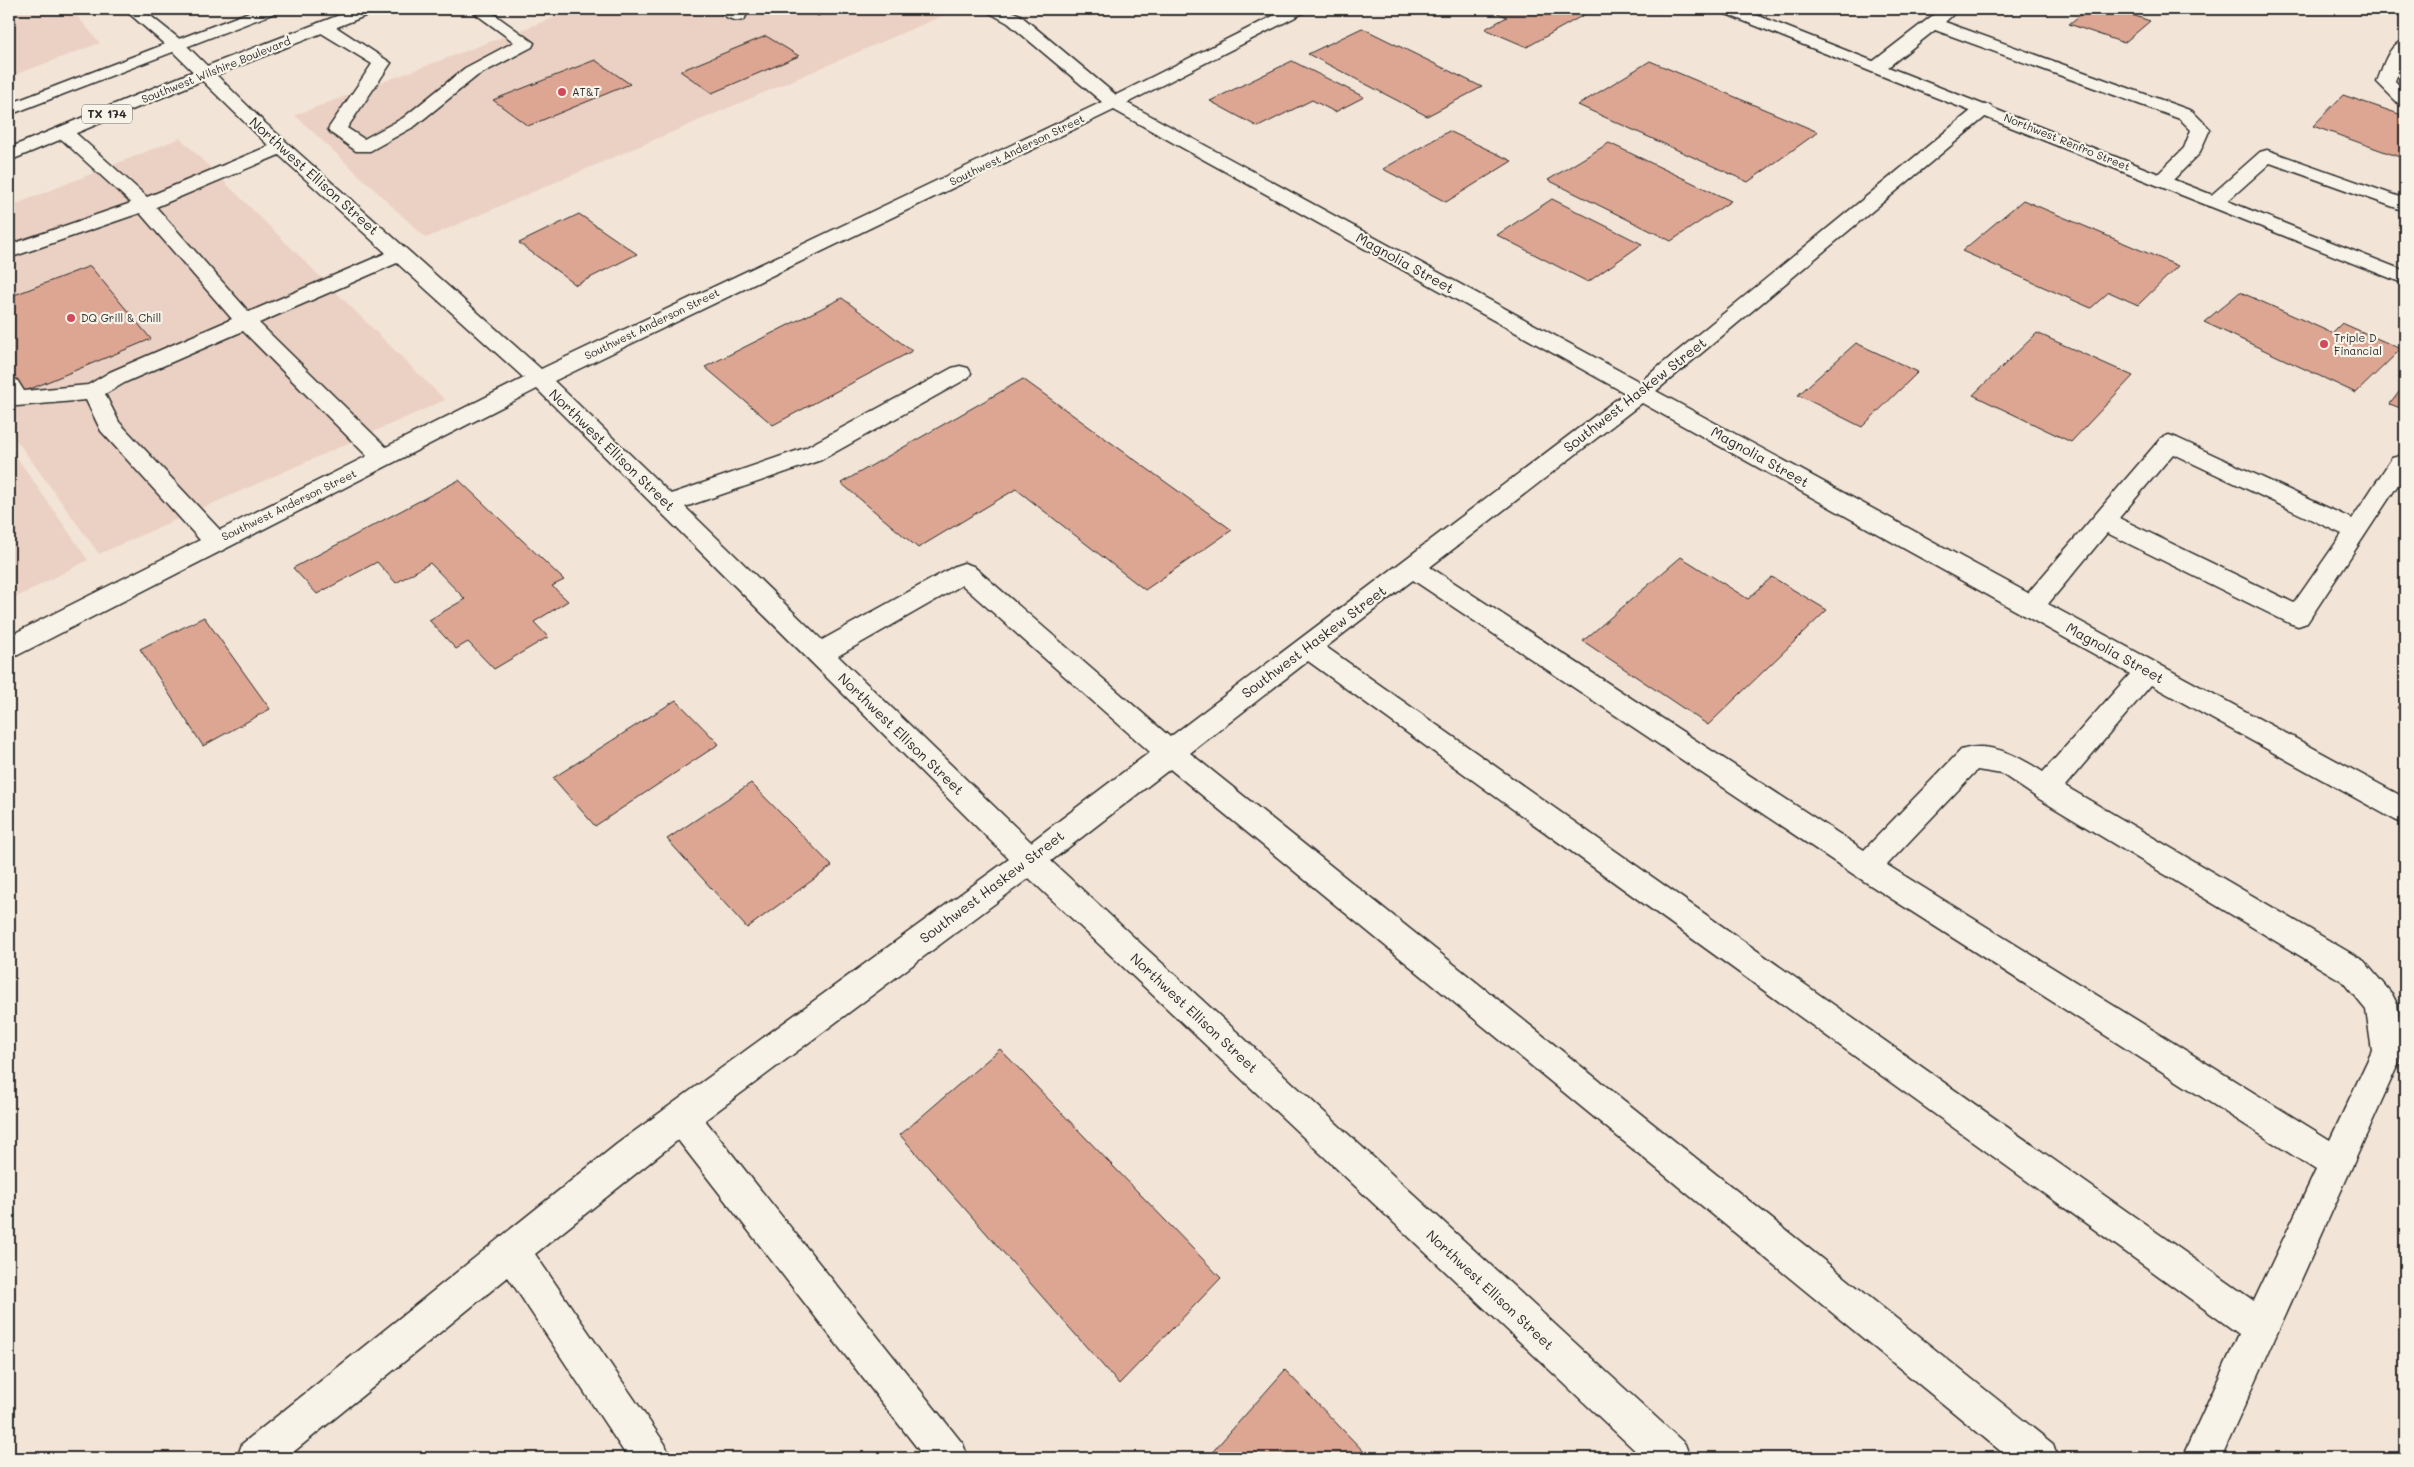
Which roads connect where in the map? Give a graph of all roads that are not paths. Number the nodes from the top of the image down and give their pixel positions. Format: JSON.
{"nodes":[{"id":1,"x":132,"y":9,"type":"edge"},
{"id":2,"x":271,"y":9,"type":"edge"},
{"id":3,"x":369,"y":9,"type":"edge"},
{"id":4,"x":476,"y":9,"type":"edge"},
{"id":5,"x":994,"y":9,"type":"edge"},
{"id":6,"x":1299,"y":9,"type":"edge"},
{"id":7,"x":1727,"y":9,"type":"edge"},
{"id":8,"x":1951,"y":9,"type":"edge"},
{"id":9,"x":1932,"y":24,"type":"junction"},
{"id":10,"x":324,"y":27,"type":"junction"},
{"id":11,"x":176,"y":45,"type":"junction"},
{"id":12,"x":2405,"y":45,"type":"edge"},
{"id":13,"x":1877,"y":67,"type":"junction"},
{"id":14,"x":205,"y":74,"type":"junction"},
{"id":15,"x":2405,"y":100,"type":"edge"},
{"id":16,"x":1114,"y":103,"type":"junction"},
{"id":17,"x":1984,"y":109,"type":"junction"},
{"id":18,"x":9,"y":110,"type":"edge"},
{"id":19,"x":64,"y":132,"type":"junction"},
{"id":20,"x":281,"y":147,"type":"junction"},
{"id":21,"x":9,"y":155,"type":"edge"},
{"id":22,"x":2162,"y":180,"type":"junction"},
{"id":23,"x":2215,"y":202,"type":"junction"},
{"id":24,"x":144,"y":205,"type":"junction"},
{"id":25,"x":2405,"y":205,"type":"edge"},
{"id":26,"x":9,"y":252,"type":"edge"},
{"id":27,"x":400,"y":254,"type":"junction"},
{"id":28,"x":2405,"y":278,"type":"edge"},
{"id":29,"x":247,"y":323,"type":"junction"},
{"id":30,"x":960,"y":373,"type":"dead end"},
{"id":31,"x":539,"y":379,"type":"junction"},
{"id":32,"x":9,"y":385,"type":"edge"},
{"id":33,"x":93,"y":392,"type":"junction"},
{"id":34,"x":1641,"y":392,"type":"junction"},
{"id":35,"x":383,"y":458,"type":"junction"},
{"id":36,"x":2400,"y":464,"type":"dead end"},
{"id":37,"x":668,"y":504,"type":"junction"},
{"id":38,"x":2103,"y":521,"type":"junction"},
{"id":39,"x":2357,"y":531,"type":"junction"},
{"id":40,"x":215,"y":541,"type":"junction"},
{"id":41,"x":1412,"y":567,"type":"junction"},
{"id":42,"x":2031,"y":606,"type":"junction"},
{"id":43,"x":1307,"y":647,"type":"junction"},
{"id":44,"x":9,"y":648,"type":"edge"},
{"id":45,"x":820,"y":654,"type":"junction"},
{"id":46,"x":2148,"y":671,"type":"junction"},
{"id":47,"x":1170,"y":753,"type":"junction"},
{"id":48,"x":2046,"y":789,"type":"junction"},
{"id":49,"x":2405,"y":812,"type":"edge"},
{"id":50,"x":1030,"y":860,"type":"junction"},
{"id":51,"x":1866,"y":867,"type":"junction"},
{"id":52,"x":681,"y":1117,"type":"junction"},
{"id":53,"x":2337,"y":1164,"type":"junction"},
{"id":54,"x":512,"y":1251,"type":"junction"},
{"id":55,"x":2261,"y":1328,"type":"junction"},
{"id":56,"x":256,"y":1458,"type":"edge"},
{"id":57,"x":651,"y":1458,"type":"edge"},
{"id":58,"x":949,"y":1458,"type":"edge"},
{"id":59,"x":1671,"y":1458,"type":"edge"},
{"id":60,"x":2039,"y":1458,"type":"edge"},
{"id":61,"x":2201,"y":1458,"type":"edge"}],
"edges":[{"from":1,"to":11,"type":"street","name":"Northwest Ellison Street"},
{"from":2,"to":11,"type":"street"},
{"from":3,"to":10,"type":"street","name":"Southwest Wilshire Boulevard","number":"TX 174"},
{"from":4,"to":10,"type":"street"},
{"from":5,"to":16,"type":"street","name":"Magnolia Street"},
{"from":6,"to":16,"type":"street","name":"Southwest Anderson Street"},
{"from":7,"to":13,"type":"street","name":"Northwest Renfro Street"},
{"from":8,"to":9,"type":"street"},
{"from":9,"to":13,"type":"street"},
{"from":9,"to":22,"type":"street"},
{"from":10,"to":14,"type":"street","name":"Southwest Wilshire Boulevard","number":"TX 174"},
{"from":11,"to":14,"type":"street","name":"Northwest Ellison Street"},
{"from":11,"to":18,"type":"street"},
{"from":12,"to":15,"type":"street"},
{"from":13,"to":17,"type":"street","name":"Northwest Renfro Street"},
{"from":14,"to":19,"type":"street","name":"Southwest Wilshire Boulevard","number":"TX 174"},
{"from":14,"to":20,"type":"street","name":"Northwest Ellison Street"},
{"from":16,"to":31,"type":"street","name":"Southwest Anderson Street"},
{"from":16,"to":34,"type":"street","name":"Magnolia Street"},
{"from":17,"to":22,"type":"street","name":"Northwest Renfro Street"},
{"from":17,"to":34,"type":"street","name":"Southwest Haskew Street"},
{"from":19,"to":21,"type":"street","name":"Southwest Wilshire Boulevard","number":"TX 174"},
{"from":19,"to":24,"type":"street"},
{"from":20,"to":24,"type":"street"},
{"from":20,"to":27,"type":"street","name":"Northwest Ellison Street"},
{"from":22,"to":23,"type":"street","name":"Northwest Renfro Street"},
{"from":23,"to":25,"type":"street"},
{"from":23,"to":28,"type":"street","name":"Northwest Renfro Street"},
{"from":24,"to":26,"type":"street"},
{"from":24,"to":29,"type":"street"},
{"from":27,"to":29,"type":"street"},
{"from":27,"to":31,"type":"street","name":"Northwest Ellison Street"},
{"from":29,"to":33,"type":"street"},
{"from":29,"to":35,"type":"street"},
{"from":30,"to":37,"type":"street"},
{"from":31,"to":35,"type":"street","name":"Southwest Anderson Street"},
{"from":31,"to":37,"type":"street","name":"Northwest Ellison Street"},
{"from":32,"to":33,"type":"street"},
{"from":33,"to":40,"type":"street"},
{"from":34,"to":41,"type":"street","name":"Southwest Haskew Street"},
{"from":34,"to":42,"type":"street","name":"Magnolia Street"},
{"from":35,"to":40,"type":"street","name":"Southwest Anderson Street"},
{"from":36,"to":39,"type":"street"},
{"from":37,"to":45,"type":"street","name":"Northwest Ellison Street"},
{"from":38,"to":39,"type":"street"},
{"from":38,"to":39,"type":"street"},
{"from":38,"to":42,"type":"street"},
{"from":40,"to":44,"type":"street","name":"Southwest Anderson Street"},
{"from":41,"to":43,"type":"street","name":"Southwest Haskew Street"},
{"from":41,"to":51,"type":"street"},
{"from":42,"to":46,"type":"street","name":"Magnolia Street"},
{"from":43,"to":47,"type":"street","name":"Southwest Haskew Street"},
{"from":43,"to":55,"type":"street"},
{"from":45,"to":47,"type":"street"},
{"from":45,"to":50,"type":"street","name":"Northwest Ellison Street"},
{"from":46,"to":48,"type":"street"},
{"from":46,"to":49,"type":"street","name":"Magnolia Street"},
{"from":47,"to":50,"type":"street","name":"Southwest Haskew Street"},
{"from":47,"to":60,"type":"street"},
{"from":48,"to":51,"type":"street"},
{"from":48,"to":53,"type":"street"},
{"from":50,"to":52,"type":"street","name":"Southwest Haskew Street"},
{"from":50,"to":59,"type":"street","name":"Northwest Ellison Street"},
{"from":51,"to":53,"type":"street"},
{"from":52,"to":54,"type":"street","name":"Southwest Haskew Street"},
{"from":52,"to":58,"type":"street"},
{"from":53,"to":55,"type":"street"},
{"from":54,"to":56,"type":"street","name":"Southwest Haskew Street"},
{"from":54,"to":57,"type":"street"},
{"from":55,"to":61,"type":"street"}]}
